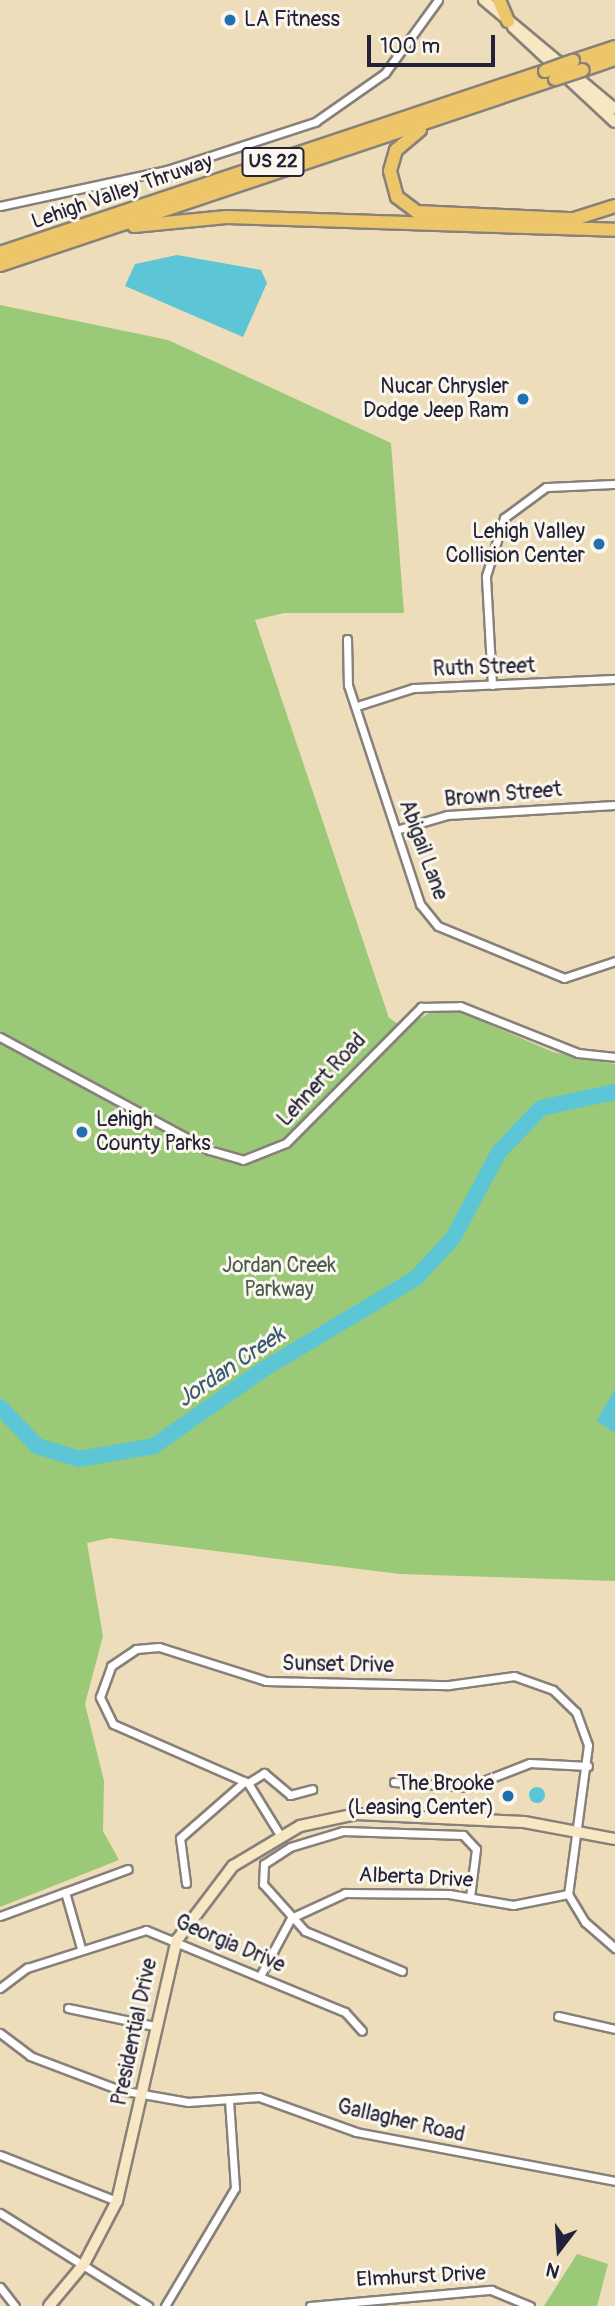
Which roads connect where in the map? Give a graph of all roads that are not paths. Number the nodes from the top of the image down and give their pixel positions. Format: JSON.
{"nodes":[{"id":1,"x":438,"y":0,"type":"edge"},
{"id":2,"x":484,"y":0,"type":"edge"},
{"id":3,"x":499,"y":0,"type":"edge"},
{"id":4,"x":508,"y":21,"type":"junction"},
{"id":5,"x":615,"y":47,"type":"edge"},
{"id":6,"x":615,"y":59,"type":"edge"},
{"id":7,"x":578,"y":66,"type":"junction"},
{"id":8,"x":550,"y":75,"type":"junction"},
{"id":9,"x":615,"y":109,"type":"edge"},
{"id":10,"x":433,"y":120,"type":"junction"},
{"id":11,"x":615,"y":122,"type":"edge"},
{"id":12,"x":0,"y":206,"type":"edge"},
{"id":13,"x":615,"y":206,"type":"edge"},
{"id":14,"x":615,"y":230,"type":"edge"},
{"id":15,"x":103,"y":231,"type":"junction"},
{"id":16,"x":0,"y":253,"type":"edge"},
{"id":17,"x":0,"y":265,"type":"edge"},
{"id":18,"x":615,"y":484,"type":"edge"},
{"id":19,"x":347,"y":639,"type":"dead end"},
{"id":20,"x":615,"y":679,"type":"edge"},
{"id":21,"x":492,"y":685,"type":"junction"},
{"id":22,"x":357,"y":706,"type":"junction"},
{"id":23,"x":615,"y":805,"type":"edge"},
{"id":24,"x":396,"y":830,"type":"junction"},
{"id":25,"x":615,"y":961,"type":"edge"},
{"id":26,"x":0,"y":1037,"type":"edge"},
{"id":27,"x":615,"y":1057,"type":"edge"},
{"id":28,"x":588,"y":1766,"type":"junction"},
{"id":29,"x":247,"y":1782,"type":"junction"},
{"id":30,"x":394,"y":1782,"type":"dead end"},
{"id":31,"x":312,"y":1789,"type":"dead end"},
{"id":32,"x":576,"y":1830,"type":"junction"},
{"id":33,"x":280,"y":1835,"type":"junction"},
{"id":34,"x":615,"y":1839,"type":"edge"},
{"id":35,"x":128,"y":1869,"type":"dead end"},
{"id":36,"x":186,"y":1883,"type":"dead end"},
{"id":37,"x":65,"y":1892,"type":"junction"},
{"id":38,"x":568,"y":1894,"type":"junction"},
{"id":39,"x":470,"y":1897,"type":"junction"},
{"id":40,"x":0,"y":1916,"type":"edge"},
{"id":41,"x":291,"y":1918,"type":"junction"},
{"id":42,"x":177,"y":1940,"type":"junction"},
{"id":43,"x":81,"y":1948,"type":"junction"},
{"id":44,"x":615,"y":1948,"type":"edge"},
{"id":45,"x":402,"y":1971,"type":"dead end"},
{"id":46,"x":260,"y":1976,"type":"junction"},
{"id":47,"x":0,"y":1988,"type":"edge"},
{"id":48,"x":68,"y":2008,"type":"dead end"},
{"id":49,"x":558,"y":2016,"type":"dead end"},
{"id":50,"x":154,"y":2026,"type":"junction"},
{"id":51,"x":615,"y":2029,"type":"edge"},
{"id":52,"x":362,"y":2031,"type":"dead end"},
{"id":53,"x":0,"y":2033,"type":"edge"},
{"id":54,"x":141,"y":2094,"type":"junction"},
{"id":55,"x":229,"y":2099,"type":"junction"},
{"id":56,"x":0,"y":2155,"type":"edge"},
{"id":57,"x":615,"y":2181,"type":"edge"},
{"id":58,"x":117,"y":2201,"type":"junction"},
{"id":59,"x":0,"y":2213,"type":"edge"},
{"id":60,"x":84,"y":2264,"type":"junction"},
{"id":61,"x":0,"y":2287,"type":"edge"},
{"id":62,"x":400,"y":2296,"type":"junction"},
{"id":63,"x":15,"y":2306,"type":"edge"},
{"id":64,"x":49,"y":2306,"type":"edge"},
{"id":65,"x":148,"y":2306,"type":"edge"},
{"id":66,"x":165,"y":2306,"type":"edge"},
{"id":67,"x":310,"y":2306,"type":"edge"},
{"id":68,"x":401,"y":2306,"type":"edge"},
{"id":69,"x":530,"y":2306,"type":"edge"}],
"edges":[{"from":1,"to":12,"type":"street"},
{"from":2,"to":4,"type":"street"},
{"from":3,"to":4,"type":"highway"},
{"from":4,"to":9,"type":"street"},
{"from":4,"to":11,"type":"street"},
{"from":5,"to":7,"type":"highway","name":"Lehigh Valley Thruway","number":"US 22"},
{"from":6,"to":7,"type":"highway","name":"Lehigh Valley Thruway","number":"US 22"},
{"from":7,"to":8,"type":"highway","name":"Lehigh Valley Thruway","number":"US 22","bridge":true},
{"from":8,"to":10,"type":"highway","name":"Lehigh Valley Thruway","number":"US 22"},
{"from":8,"to":16,"type":"highway","name":"Lehigh Valley Thruway","number":"US 22"},
{"from":10,"to":13,"type":"highway"},
{"from":10,"to":15,"type":"highway","name":"Lehigh Valley Thruway","number":"US 22"},
{"from":14,"to":15,"type":"highway"},
{"from":15,"to":17,"type":"highway","name":"Lehigh Valley Thruway","number":"US 22"},
{"from":18,"to":21,"type":"street"},
{"from":19,"to":22,"type":"street","name":"Abigail Lane"},
{"from":20,"to":21,"type":"street","name":"Ruth Street"},
{"from":21,"to":22,"type":"street","name":"Ruth Street"},
{"from":22,"to":24,"type":"street","name":"Abigail Lane"},
{"from":23,"to":24,"type":"street","name":"Brown Street"},
{"from":24,"to":25,"type":"street","name":"Abigail Lane"},
{"from":26,"to":27,"type":"street","name":"Lehnert Road"},
{"from":28,"to":29,"type":"street","name":"Sunset Drive"},
{"from":28,"to":30,"type":"street"},
{"from":28,"to":32,"type":"street","name":"Sunset Drive"},
{"from":29,"to":31,"type":"street"},
{"from":29,"to":33,"type":"street"},
{"from":29,"to":36,"type":"street"},
{"from":32,"to":33,"type":"street","name":"Presidential Drive"},
{"from":32,"to":34,"type":"street","name":"Presidential Drive"},
{"from":32,"to":38,"type":"street","name":"Sunset Drive"},
{"from":33,"to":42,"type":"street","name":"Presidential Drive"},
{"from":35,"to":37,"type":"street"},
{"from":37,"to":40,"type":"street"},
{"from":37,"to":43,"type":"street"},
{"from":38,"to":39,"type":"street","name":"Alberta Drive"},
{"from":38,"to":44,"type":"street"},
{"from":39,"to":41,"type":"street","name":"Alberta Drive"},
{"from":39,"to":41,"type":"street"},
{"from":41,"to":45,"type":"street"},
{"from":41,"to":46,"type":"street"},
{"from":42,"to":43,"type":"street","name":"Georgia Drive"},
{"from":42,"to":46,"type":"street","name":"Georgia Drive"},
{"from":42,"to":50,"type":"street","name":"Presidential Drive"},
{"from":43,"to":47,"type":"street","name":"Georgia Drive"},
{"from":46,"to":52,"type":"street","name":"Georgia Drive"},
{"from":48,"to":50,"type":"street"},
{"from":49,"to":51,"type":"street"},
{"from":50,"to":54,"type":"street","name":"Presidential Drive"},
{"from":53,"to":54,"type":"street","name":"Gallagher Road"},
{"from":54,"to":55,"type":"street","name":"Gallagher Road"},
{"from":54,"to":58,"type":"street","name":"Presidential Drive"},
{"from":55,"to":57,"type":"street","name":"Gallagher Road"},
{"from":55,"to":66,"type":"street"},
{"from":56,"to":58,"type":"street"},
{"from":58,"to":60,"type":"street","name":"Presidential Drive"},
{"from":59,"to":60,"type":"street"},
{"from":60,"to":64,"type":"street","name":"Presidential Drive"},
{"from":60,"to":65,"type":"street"},
{"from":61,"to":63,"type":"street"},
{"from":62,"to":67,"type":"street","name":"Elmhurst Drive"},
{"from":62,"to":68,"type":"street"},
{"from":62,"to":69,"type":"street","name":"Elmhurst Drive"}]}
